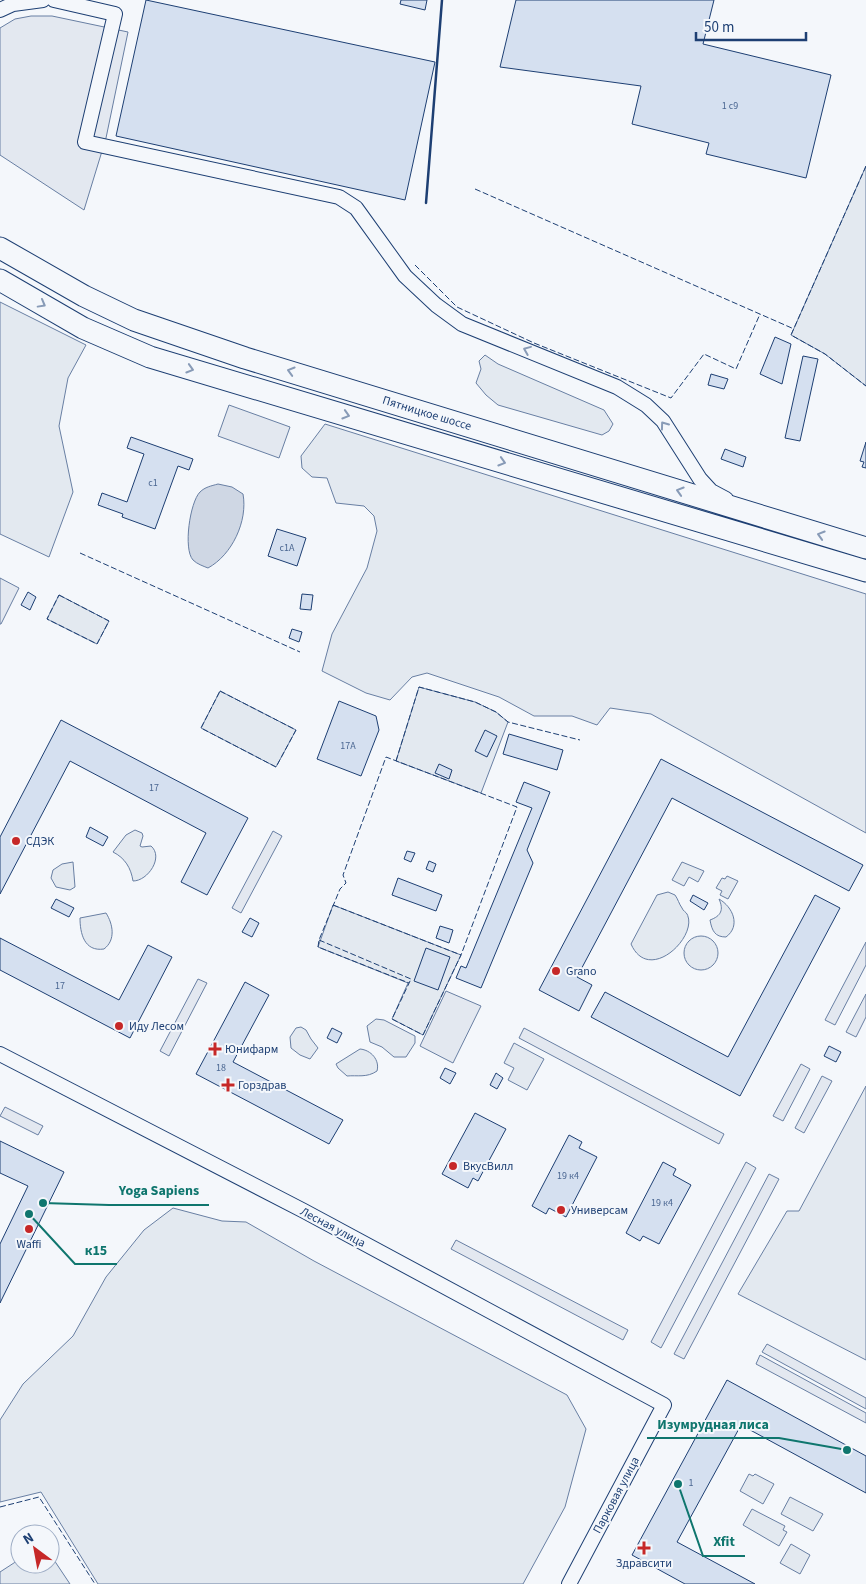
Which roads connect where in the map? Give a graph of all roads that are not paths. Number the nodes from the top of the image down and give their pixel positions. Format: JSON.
{"nodes":[{"id":1,"x":9,"y":0,"type":"edge"},
{"id":2,"x":43,"y":0,"type":"edge"},
{"id":3,"x":54,"y":0,"type":"edge"},
{"id":4,"x":0,"y":10,"type":"edge"},
{"id":5,"x":0,"y":248,"type":"edge"},
{"id":6,"x":0,"y":280,"type":"edge"},
{"id":7,"x":777,"y":521,"type":"junction"},
{"id":8,"x":866,"y":548,"type":"edge"},
{"id":9,"x":866,"y":571,"type":"edge"},
{"id":10,"x":0,"y":1054,"type":"edge"},
{"id":11,"x":664,"y":1405,"type":"joint"},
{"id":12,"x":569,"y":1584,"type":"edge"}],
"edges":[{"from":1,"to":4,"type":"street"},
{"from":2,"to":4,"type":"street"},
{"from":7,"to":3,"type":"street","one_way":true},
{"from":7,"to":5,"type":"main road","name":"Пятницкое шоссе","one_way":true},
{"from":6,"to":9,"type":"main road","name":"Пятницкое шоссе","one_way":true},
{"from":8,"to":7,"type":"main road","name":"Пятницкое шоссе","one_way":true},
{"from":10,"to":11,"type":"street","name":"Лесная улица"},
{"from":11,"to":12,"type":"street","name":"Парковая улица"}]}
